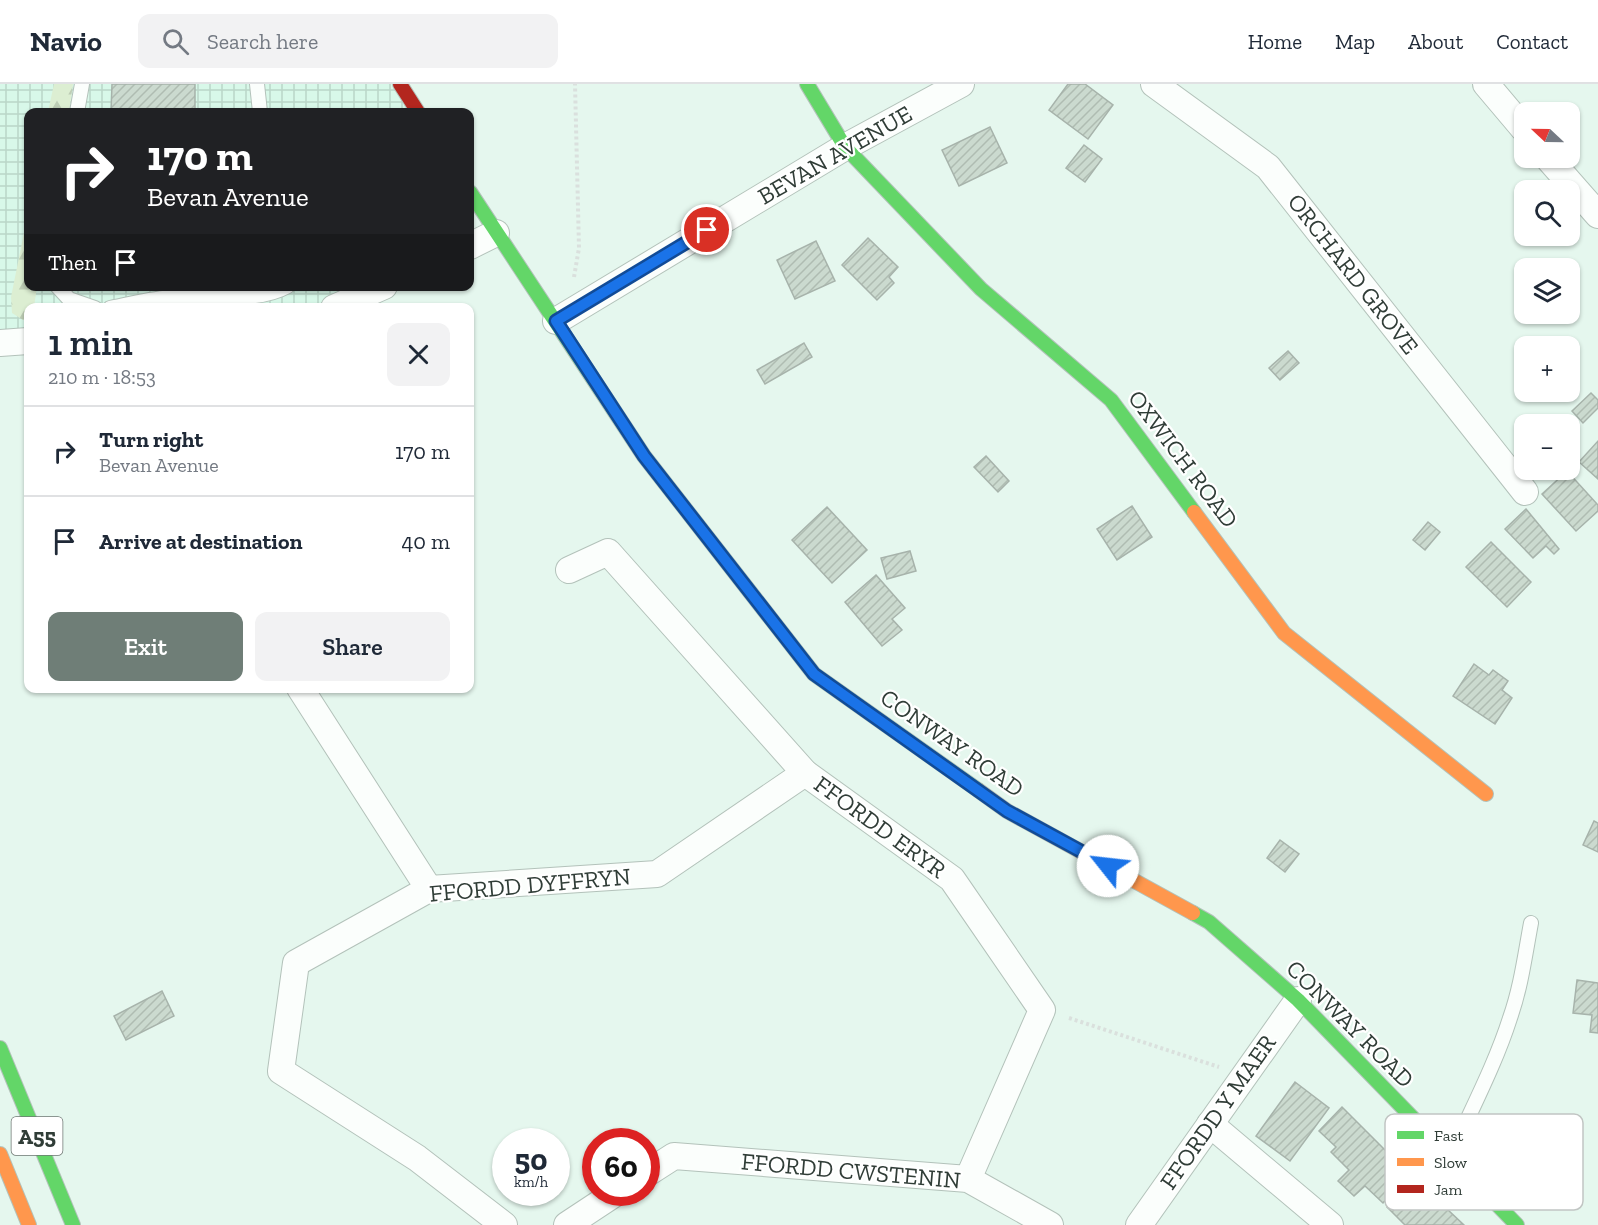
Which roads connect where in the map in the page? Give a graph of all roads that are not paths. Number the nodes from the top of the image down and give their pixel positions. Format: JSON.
{"nodes":[{"id":1,"x":82,"y":84,"type":"edge"},
{"id":2,"x":257,"y":84,"type":"edge"},
{"id":3,"x":400,"y":84,"type":"edge"},
{"id":4,"x":807,"y":84,"type":"edge"},
{"id":5,"x":961,"y":84,"type":"edge"},
{"id":6,"x":1154,"y":84,"type":"edge"},
{"id":7,"x":1486,"y":84,"type":"edge"},
{"id":8,"x":78,"y":108,"type":"edge"},
{"id":9,"x":260,"y":108,"type":"edge"},
{"id":10,"x":415,"y":108,"type":"edge"},
{"id":11,"x":1514,"y":117,"type":"edge"},
{"id":12,"x":845,"y":147,"type":"junction"},
{"id":13,"x":1557,"y":168,"type":"edge"},
{"id":14,"x":474,"y":198,"type":"edge"},
{"id":15,"x":1598,"y":215,"type":"edge"},
{"id":16,"x":496,"y":233,"type":"junction"},
{"id":17,"x":474,"y":244,"type":"edge"},
{"id":18,"x":62,"y":291,"type":"edge"},
{"id":19,"x":274,"y":291,"type":"edge"},
{"id":20,"x":373,"y":291,"type":"edge"},
{"id":21,"x":80,"y":303,"type":"edge"},
{"id":22,"x":130,"y":303,"type":"edge"},
{"id":23,"x":345,"y":303,"type":"edge"},
{"id":24,"x":562,"y":317,"type":"junction"},
{"id":25,"x":24,"y":341,"type":"edge"},
{"id":26,"x":0,"y":344,"type":"edge"},
{"id":27,"x":1525,"y":492,"type":"dead end"},
{"id":28,"x":569,"y":570,"type":"dead end"},
{"id":29,"x":303,"y":693,"type":"edge"},
{"id":30,"x":805,"y":773,"type":"junction"},
{"id":31,"x":1486,"y":794,"type":"dead end"},
{"id":32,"x":429,"y":889,"type":"junction"},
{"id":33,"x":1531,"y":923,"type":"dead end"},
{"id":34,"x":1298,"y":1000,"type":"junction"},
{"id":35,"x":0,"y":1047,"type":"edge"},
{"id":36,"x":1408,"y":1114,"type":"edge"},
{"id":37,"x":1470,"y":1114,"type":"edge"},
{"id":38,"x":1210,"y":1124,"type":"junction"},
{"id":39,"x":0,"y":1154,"type":"edge"},
{"id":40,"x":660,"y":1165,"type":"edge"},
{"id":41,"x":968,"y":1179,"type":"junction"},
{"id":42,"x":596,"y":1206,"type":"edge"},
{"id":43,"x":1502,"y":1210,"type":"edge"},
{"id":44,"x":28,"y":1225,"type":"edge"},
{"id":45,"x":73,"y":1225,"type":"edge"},
{"id":46,"x":504,"y":1225,"type":"edge"},
{"id":47,"x":567,"y":1225,"type":"edge"},
{"id":48,"x":1050,"y":1225,"type":"edge"},
{"id":49,"x":1139,"y":1225,"type":"edge"},
{"id":50,"x":1330,"y":1225,"type":"edge"},
{"id":51,"x":1517,"y":1225,"type":"edge"}],
"edges":[{"from":1,"to":8,"type":"lane"},
{"from":2,"to":9,"type":"lane"},
{"from":3,"to":10,"type":"main road"},
{"from":4,"to":12,"type":"main road","name":"OXWICH ROAD"},
{"from":5,"to":12,"type":"street","name":"BEVAN AVENUE"},
{"from":6,"to":27,"type":"street","name":"ORCHARD GROVE"},
{"from":7,"to":11,"type":"street"},
{"from":12,"to":24,"type":"street","name":"BEVAN AVENUE"},
{"from":12,"to":31,"type":"main road","name":"OXWICH ROAD"},
{"from":13,"to":15,"type":"street"},
{"from":14,"to":16,"type":"main road","name":"CONWAY ROAD"},
{"from":16,"to":17,"type":"street"},
{"from":16,"to":24,"type":"main road","name":"CONWAY ROAD"},
{"from":18,"to":21,"type":"lane"},
{"from":19,"to":22,"type":"lane"},
{"from":20,"to":23,"type":"street"},
{"from":24,"to":34,"type":"main road","name":"CONWAY ROAD"},
{"from":25,"to":26,"type":"street"},
{"from":28,"to":30,"type":"street","name":"FFORDD ERYR"},
{"from":29,"to":32,"type":"street"},
{"from":30,"to":32,"type":"street","name":"FFORDD DYFFRYN"},
{"from":30,"to":41,"type":"street","name":"FFORDD ERYR"},
{"from":32,"to":46,"type":"street","name":"FFORDD DYFFRYN"},
{"from":33,"to":37,"type":"lane"},
{"from":34,"to":36,"type":"main road","name":"CONWAY ROAD"},
{"from":34,"to":38,"type":"street","name":"FFORDD Y MAER"},
{"from":35,"to":45,"type":"main road","number":"A55"},
{"from":38,"to":49,"type":"street","name":"FFORDD Y MAER"},
{"from":38,"to":50,"type":"street"},
{"from":39,"to":44,"type":"main road","number":"A55"},
{"from":40,"to":41,"type":"street","name":"FFORDD CWSTENIN"},
{"from":41,"to":48,"type":"street","name":"FFORDD CWSTENIN"},
{"from":42,"to":47,"type":"street"},
{"from":43,"to":51,"type":"main road","name":"CONWAY ROAD"}]}
